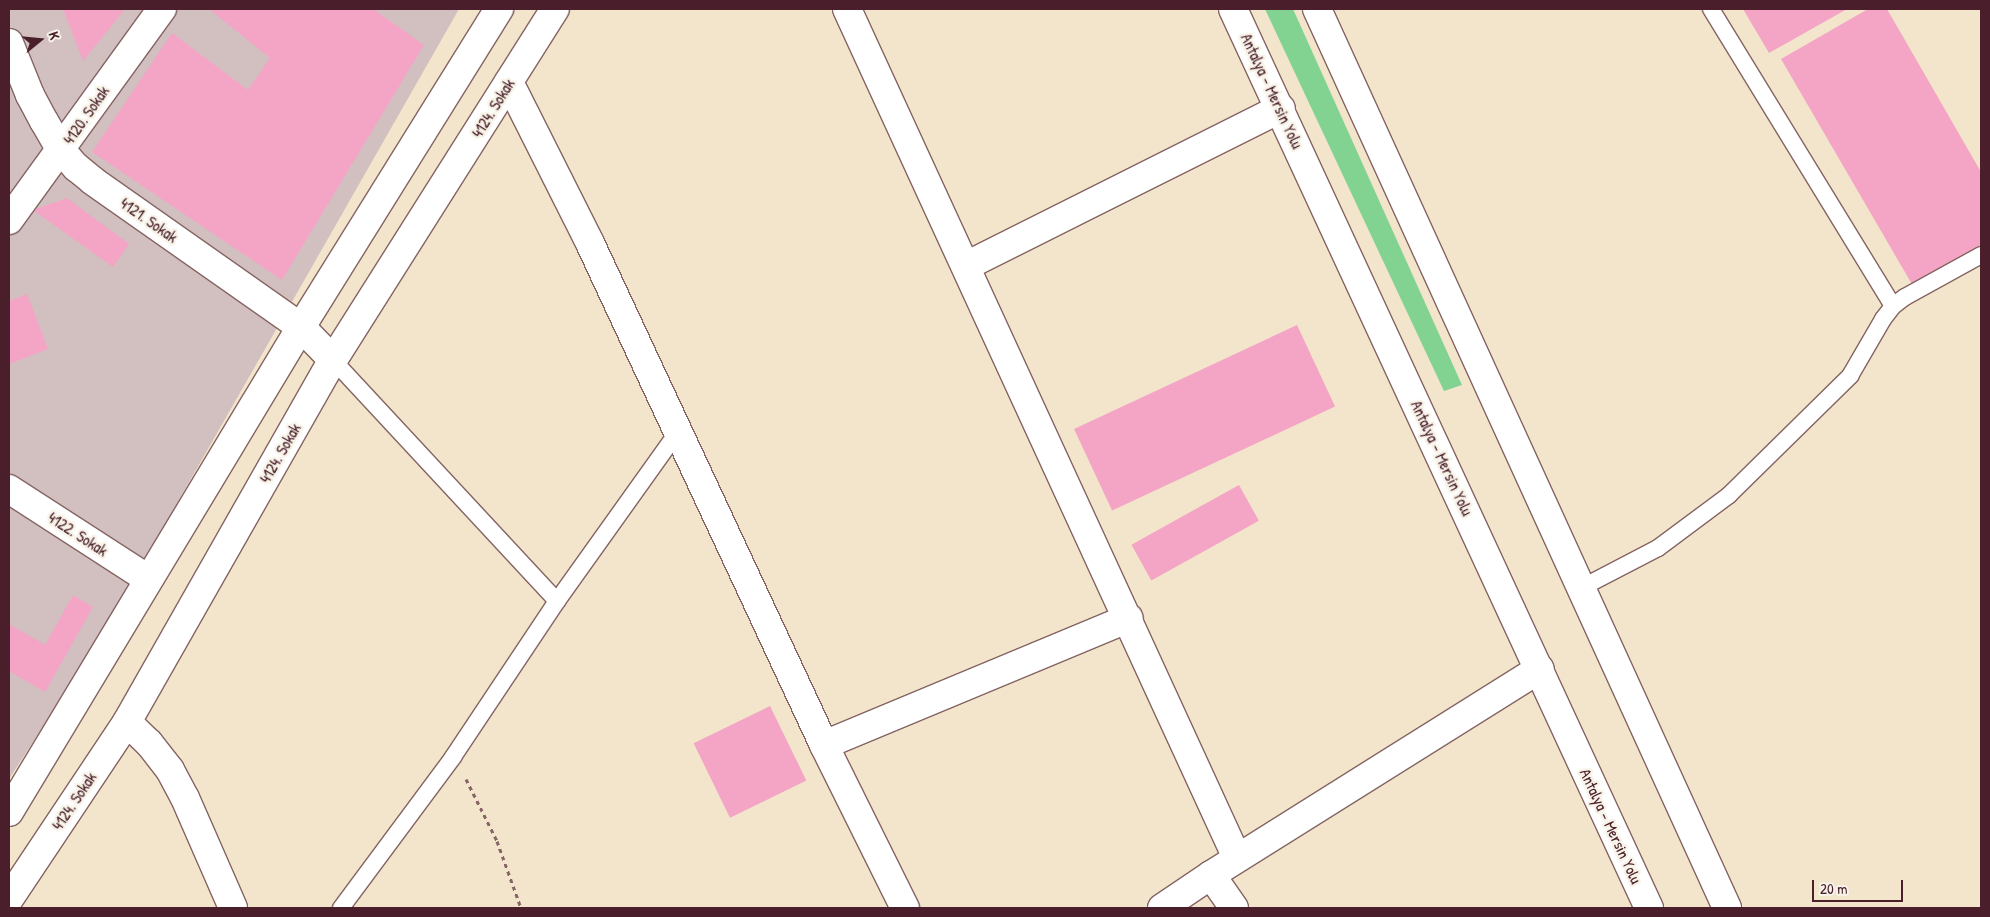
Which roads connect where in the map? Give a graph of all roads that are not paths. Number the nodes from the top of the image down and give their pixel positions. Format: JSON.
{"nodes":[{"id":1,"x":162,"y":9,"type":"edge"},
{"id":2,"x":499,"y":9,"type":"edge"},
{"id":3,"x":555,"y":9,"type":"edge"},
{"id":4,"x":847,"y":9,"type":"edge"},
{"id":5,"x":1233,"y":9,"type":"edge"},
{"id":6,"x":1317,"y":9,"type":"edge"},
{"id":7,"x":1711,"y":9,"type":"edge"},
{"id":8,"x":9,"y":43,"type":"edge"},
{"id":9,"x":509,"y":82,"type":"junction"},
{"id":10,"x":1281,"y":108,"type":"junction"},
{"id":11,"x":61,"y":150,"type":"junction"},
{"id":12,"x":9,"y":220,"type":"edge"},
{"id":13,"x":1981,"y":255,"type":"edge"},
{"id":14,"x":966,"y":266,"type":"junction"},
{"id":15,"x":1894,"y":306,"type":"junction"},
{"id":16,"x":301,"y":327,"type":"junction"},
{"id":17,"x":334,"y":360,"type":"junction"},
{"id":18,"x":678,"y":430,"type":"junction"},
{"id":19,"x":9,"y":489,"type":"edge"},
{"id":20,"x":148,"y":580,"type":"junction"},
{"id":21,"x":1581,"y":588,"type":"junction"},
{"id":22,"x":557,"y":601,"type":"junction"},
{"id":23,"x":1129,"y":618,"type":"junction"},
{"id":24,"x":1540,"y":669,"type":"junction"},
{"id":25,"x":127,"y":722,"type":"junction"},
{"id":26,"x":824,"y":745,"type":"junction"},
{"id":27,"x":9,"y":812,"type":"edge"},
{"id":28,"x":1238,"y":858,"type":"junction"},
{"id":29,"x":1211,"y":875,"type":"junction"},
{"id":30,"x":9,"y":899,"type":"edge"},
{"id":31,"x":233,"y":908,"type":"edge"},
{"id":32,"x":341,"y":908,"type":"edge"},
{"id":33,"x":905,"y":908,"type":"edge"},
{"id":34,"x":1162,"y":908,"type":"edge"},
{"id":35,"x":1234,"y":908,"type":"edge"},
{"id":36,"x":1649,"y":908,"type":"edge"},
{"id":37,"x":1727,"y":908,"type":"edge"}],
"edges":[{"from":1,"to":11,"type":"main road","name":"4120. Sokak"},
{"from":2,"to":16,"type":"main road"},
{"from":3,"to":9,"type":"main road","name":"4124. Sokak"},
{"from":4,"to":14,"type":"main road"},
{"from":5,"to":10,"type":"main road","name":"Antalya - Mersin Yolu"},
{"from":6,"to":21,"type":"main road"},
{"from":7,"to":15,"type":"lane"},
{"from":8,"to":11,"type":"main road","name":"4121. Sokak"},
{"from":9,"to":17,"type":"main road","name":"4124. Sokak"},
{"from":9,"to":18,"type":"main road"},
{"from":10,"to":14,"type":"main road"},
{"from":10,"to":24,"type":"main road","name":"Antalya - Mersin Yolu"},
{"from":11,"to":12,"type":"main road","name":"4120. Sokak"},
{"from":11,"to":16,"type":"main road","name":"4121. Sokak"},
{"from":13,"to":15,"type":"lane"},
{"from":14,"to":23,"type":"main road"},
{"from":15,"to":21,"type":"lane"},
{"from":16,"to":17,"type":"main road","name":"4121. Sokak"},
{"from":16,"to":20,"type":"main road"},
{"from":17,"to":22,"type":"lane"},
{"from":17,"to":25,"type":"main road","name":"4124. Sokak"},
{"from":18,"to":22,"type":"lane"},
{"from":18,"to":26,"type":"main road"},
{"from":19,"to":20,"type":"main road","name":"4122. Sokak"},
{"from":20,"to":27,"type":"main road"},
{"from":21,"to":37,"type":"main road"},
{"from":22,"to":32,"type":"lane"},
{"from":23,"to":26,"type":"main road"},
{"from":23,"to":28,"type":"main road"},
{"from":24,"to":28,"type":"main road"},
{"from":24,"to":36,"type":"main road","name":"Antalya - Mersin Yolu"},
{"from":25,"to":30,"type":"main road","name":"4124. Sokak"},
{"from":25,"to":31,"type":"main road"},
{"from":26,"to":33,"type":"main road"},
{"from":28,"to":29,"type":"main road"},
{"from":29,"to":34,"type":"main road"},
{"from":29,"to":35,"type":"main road"}]}
